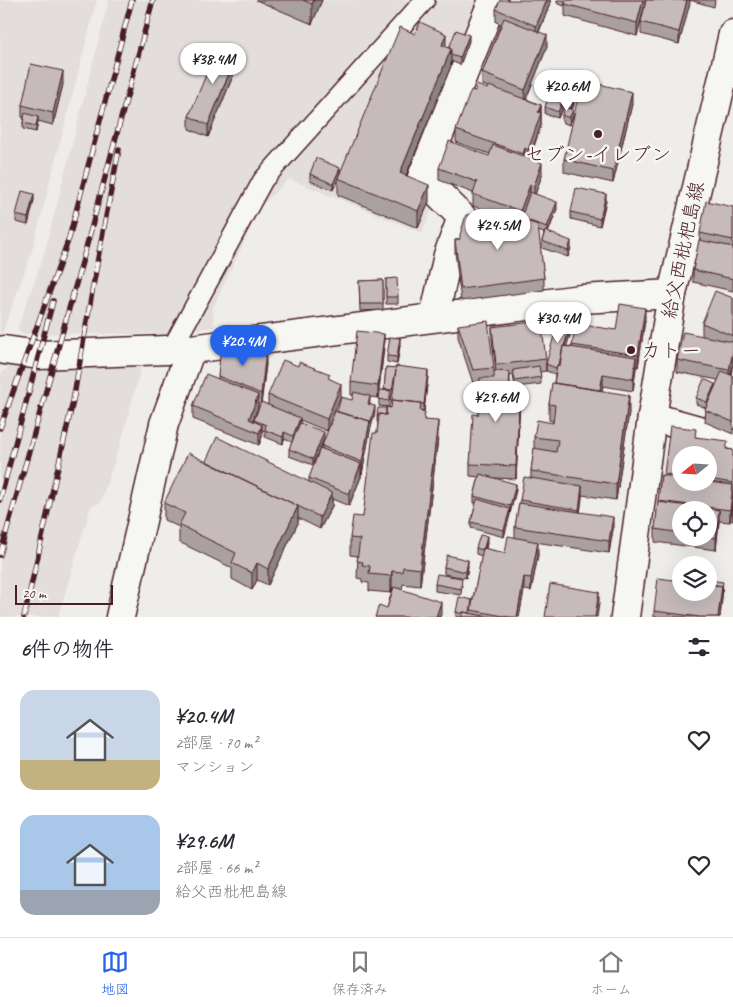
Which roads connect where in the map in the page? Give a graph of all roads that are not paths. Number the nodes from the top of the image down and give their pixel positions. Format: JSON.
{"nodes":[{"id":1,"x":425,"y":0,"type":"edge"},
{"id":2,"x":492,"y":0,"type":"edge"},
{"id":3,"x":733,"y":34,"type":"edge"},
{"id":4,"x":672,"y":294,"type":"junction"},
{"id":5,"x":434,"y":318,"type":"junction"},
{"id":6,"x":2,"y":349,"type":"edge"},
{"id":7,"x":181,"y":350,"type":"junction"},
{"id":8,"x":652,"y":417,"type":"junction"},
{"id":9,"x":733,"y":445,"type":"edge"},
{"id":10,"x":120,"y":617,"type":"edge"},
{"id":11,"x":626,"y":617,"type":"edge"}],
"edges":[{"from":1,"to":7,"type":"lane"},
{"from":2,"to":5,"type":"street"},
{"from":3,"to":4,"type":"street","name":"給父西枇杷島線"},
{"from":4,"to":5,"type":"street"},
{"from":4,"to":8,"type":"street","name":"給父西枇杷島線"},
{"from":5,"to":7,"type":"street"},
{"from":6,"to":7,"type":"street"},
{"from":7,"to":10,"type":"street"},
{"from":8,"to":9,"type":"street"},
{"from":8,"to":11,"type":"street","name":"給父西枇杷島線"}]}
